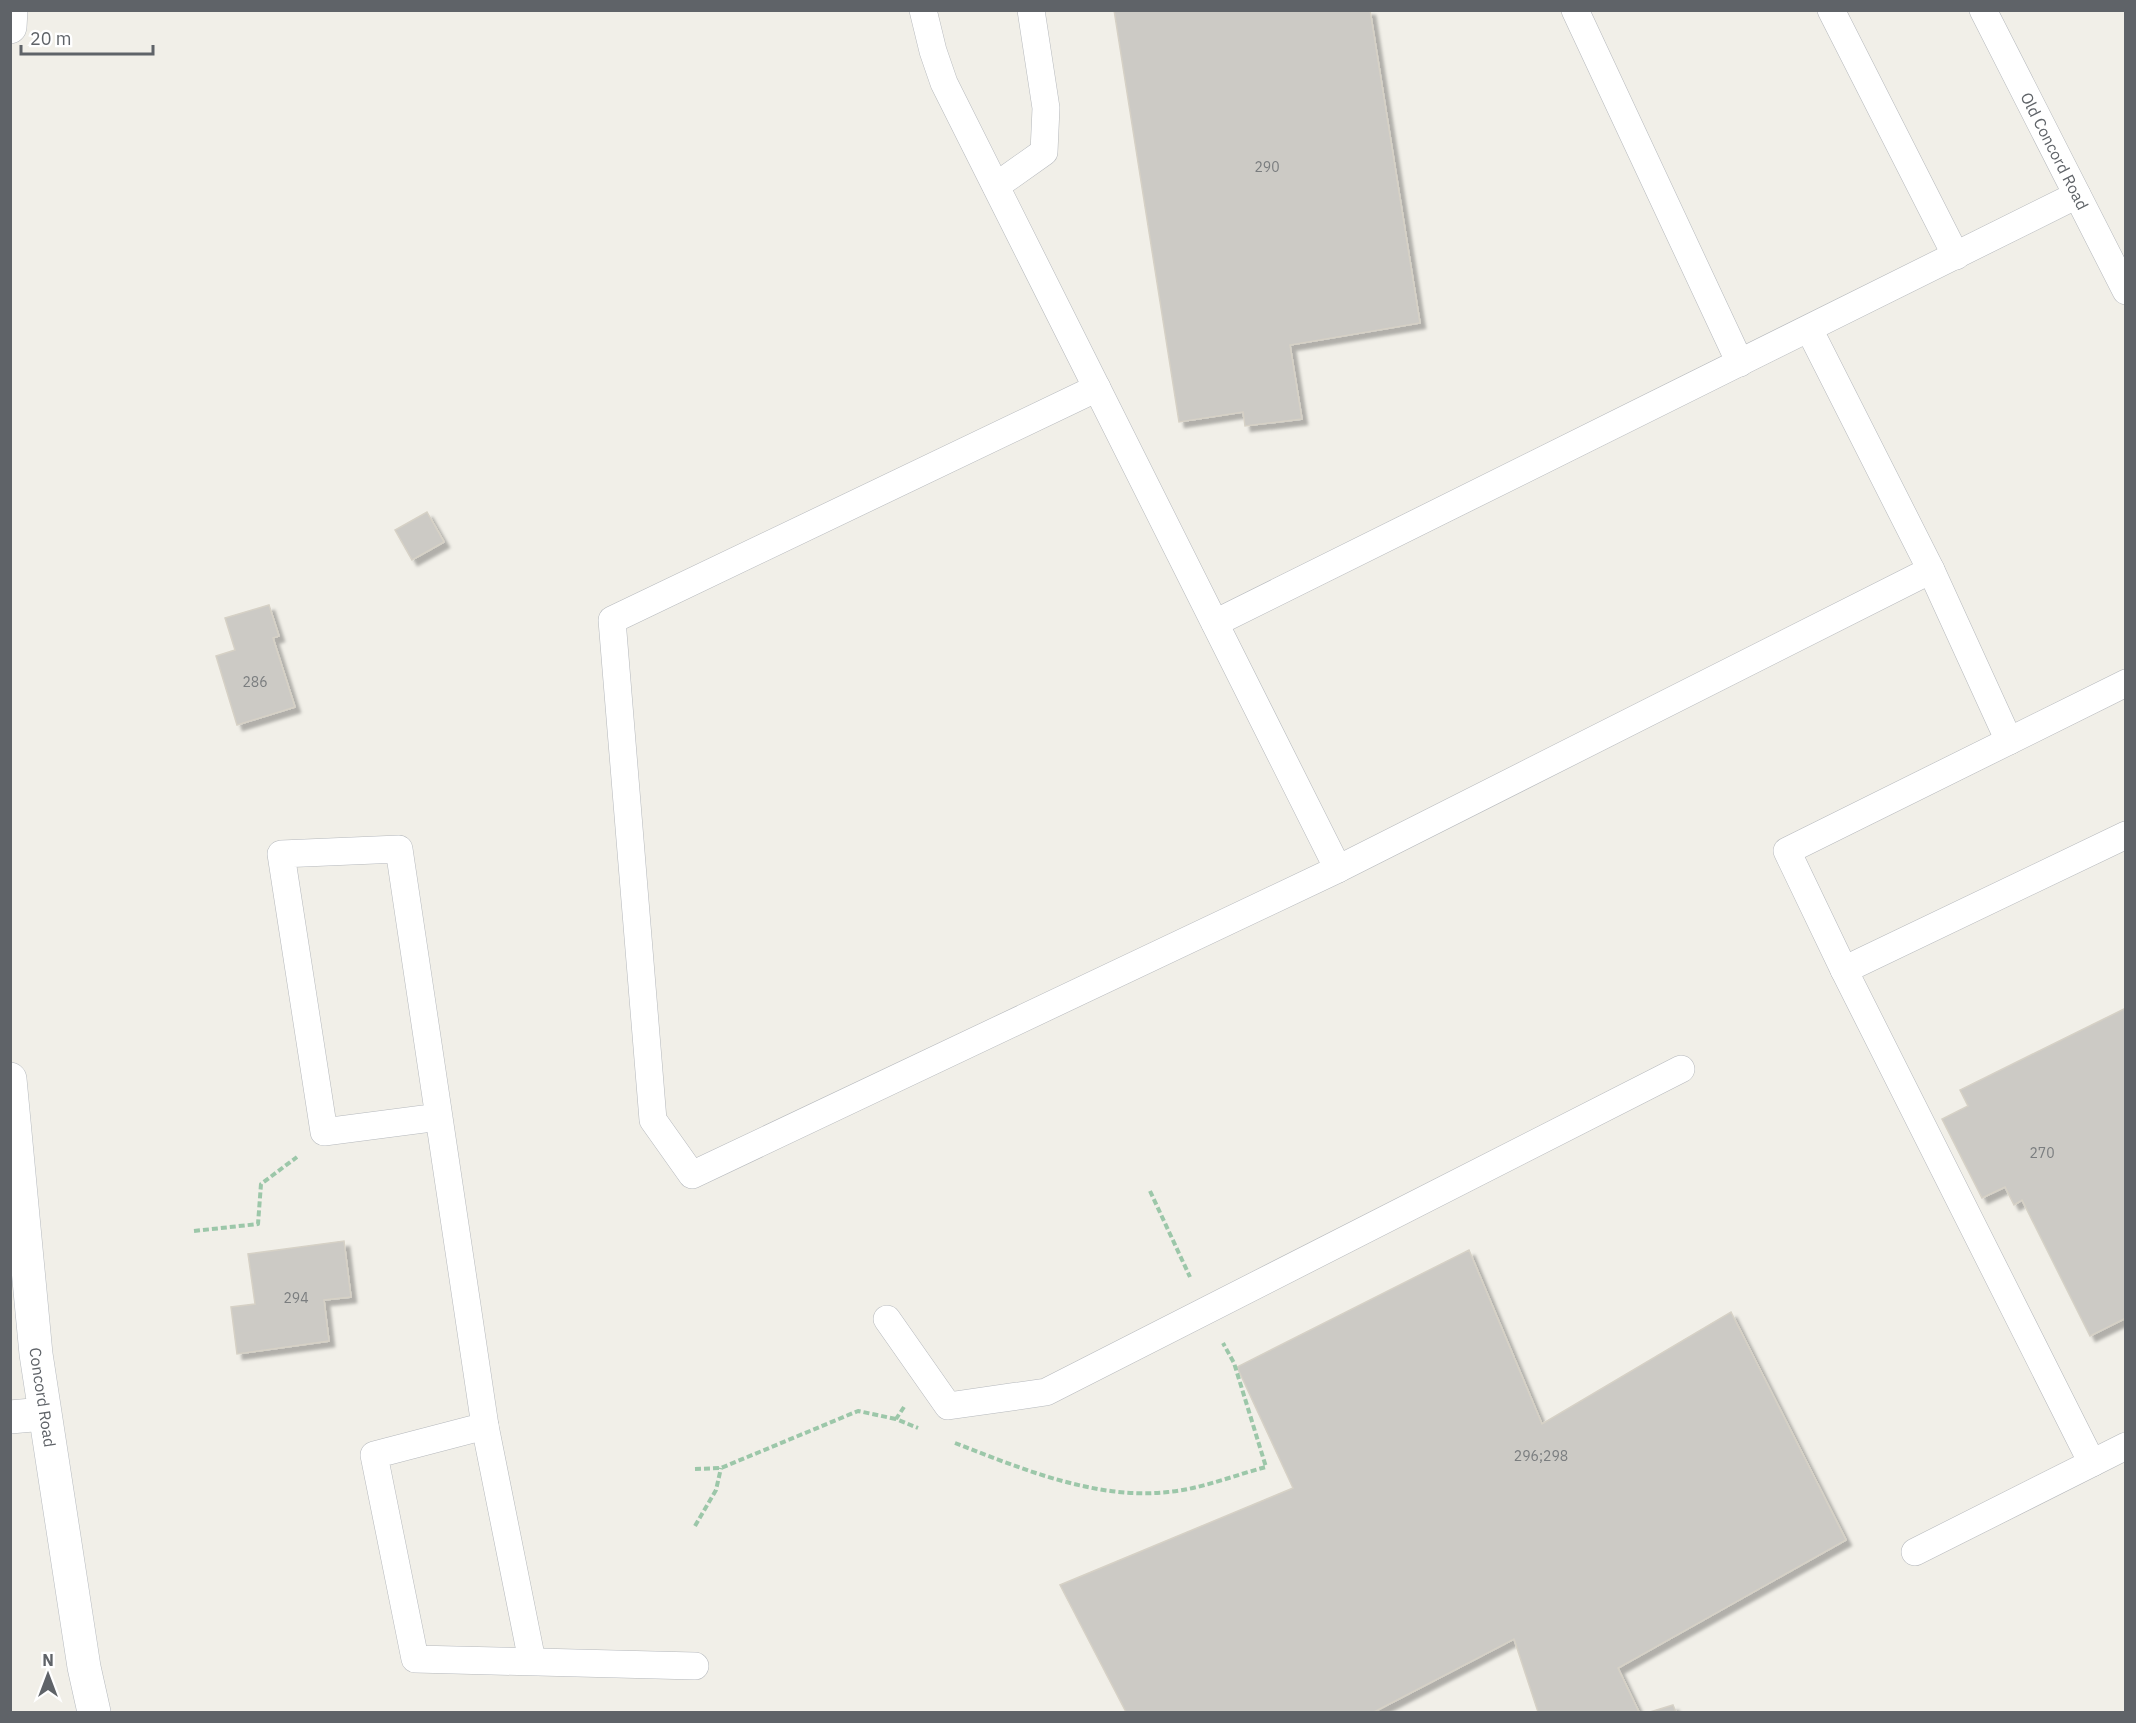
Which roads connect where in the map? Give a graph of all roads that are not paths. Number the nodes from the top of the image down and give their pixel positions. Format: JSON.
{"nodes":[{"id":1,"x":11,"y":10,"type":"edge"},
{"id":2,"x":923,"y":10,"type":"edge"},
{"id":3,"x":1031,"y":10,"type":"edge"},
{"id":4,"x":1575,"y":10,"type":"edge"},
{"id":5,"x":1831,"y":10,"type":"edge"},
{"id":6,"x":1983,"y":10,"type":"edge"},
{"id":7,"x":10,"y":27,"type":"edge"},
{"id":8,"x":996,"y":186,"type":"junction"},
{"id":9,"x":2077,"y":195,"type":"junction"},
{"id":10,"x":1956,"y":256,"type":"junction"},
{"id":11,"x":2126,"y":291,"type":"edge"},
{"id":12,"x":1809,"y":329,"type":"junction"},
{"id":13,"x":1740,"y":363,"type":"junction"},
{"id":14,"x":1097,"y":388,"type":"junction"},
{"id":15,"x":1931,"y":570,"type":"junction"},
{"id":16,"x":1215,"y":623,"type":"junction"},
{"id":17,"x":2126,"y":683,"type":"edge"},
{"id":18,"x":2009,"y":741,"type":"junction"},
{"id":19,"x":2126,"y":835,"type":"edge"},
{"id":20,"x":1338,"y":869,"type":"junction"},
{"id":21,"x":1844,"y":970,"type":"junction"},
{"id":22,"x":1681,"y":1069,"type":"dead end"},
{"id":23,"x":10,"y":1079,"type":"edge"},
{"id":24,"x":439,"y":1117,"type":"junction"},
{"id":25,"x":887,"y":1318,"type":"dead end"},
{"id":26,"x":45,"y":1414,"type":"junction"},
{"id":27,"x":10,"y":1417,"type":"edge"},
{"id":28,"x":485,"y":1426,"type":"junction"},
{"id":29,"x":2126,"y":1446,"type":"edge"},
{"id":30,"x":2092,"y":1463,"type":"junction"},
{"id":31,"x":1915,"y":1552,"type":"dead end"},
{"id":32,"x":532,"y":1661,"type":"junction"},
{"id":33,"x":695,"y":1666,"type":"dead end"},
{"id":34,"x":94,"y":1713,"type":"edge"}],
"edges":[{"from":1,"to":7,"type":"main road"},
{"from":2,"to":8,"type":"lane"},
{"from":3,"to":8,"type":"lane"},
{"from":4,"to":13,"type":"lane"},
{"from":5,"to":10,"type":"lane"},
{"from":6,"to":9,"type":"lane","name":"Old Concord Road"},
{"from":8,"to":14,"type":"lane"},
{"from":9,"to":10,"type":"lane"},
{"from":9,"to":11,"type":"lane","name":"Old Concord Road"},
{"from":10,"to":12,"type":"lane"},
{"from":12,"to":13,"type":"lane"},
{"from":12,"to":15,"type":"lane"},
{"from":13,"to":16,"type":"lane"},
{"from":14,"to":16,"type":"lane"},
{"from":14,"to":20,"type":"lane"},
{"from":15,"to":18,"type":"lane"},
{"from":15,"to":20,"type":"lane"},
{"from":16,"to":20,"type":"lane"},
{"from":17,"to":18,"type":"lane"},
{"from":18,"to":21,"type":"lane"},
{"from":19,"to":21,"type":"lane"},
{"from":21,"to":30,"type":"lane"},
{"from":22,"to":25,"type":"lane"},
{"from":23,"to":26,"type":"main road","name":"Concord Road"},
{"from":24,"to":24,"type":"lane"},
{"from":24,"to":28,"type":"lane"},
{"from":26,"to":27,"type":"main road"},
{"from":26,"to":34,"type":"main road","name":"Concord Road"},
{"from":28,"to":32,"type":"lane"},
{"from":28,"to":32,"type":"lane"},
{"from":29,"to":30,"type":"lane"},
{"from":30,"to":31,"type":"lane"},
{"from":32,"to":33,"type":"lane"}]}
